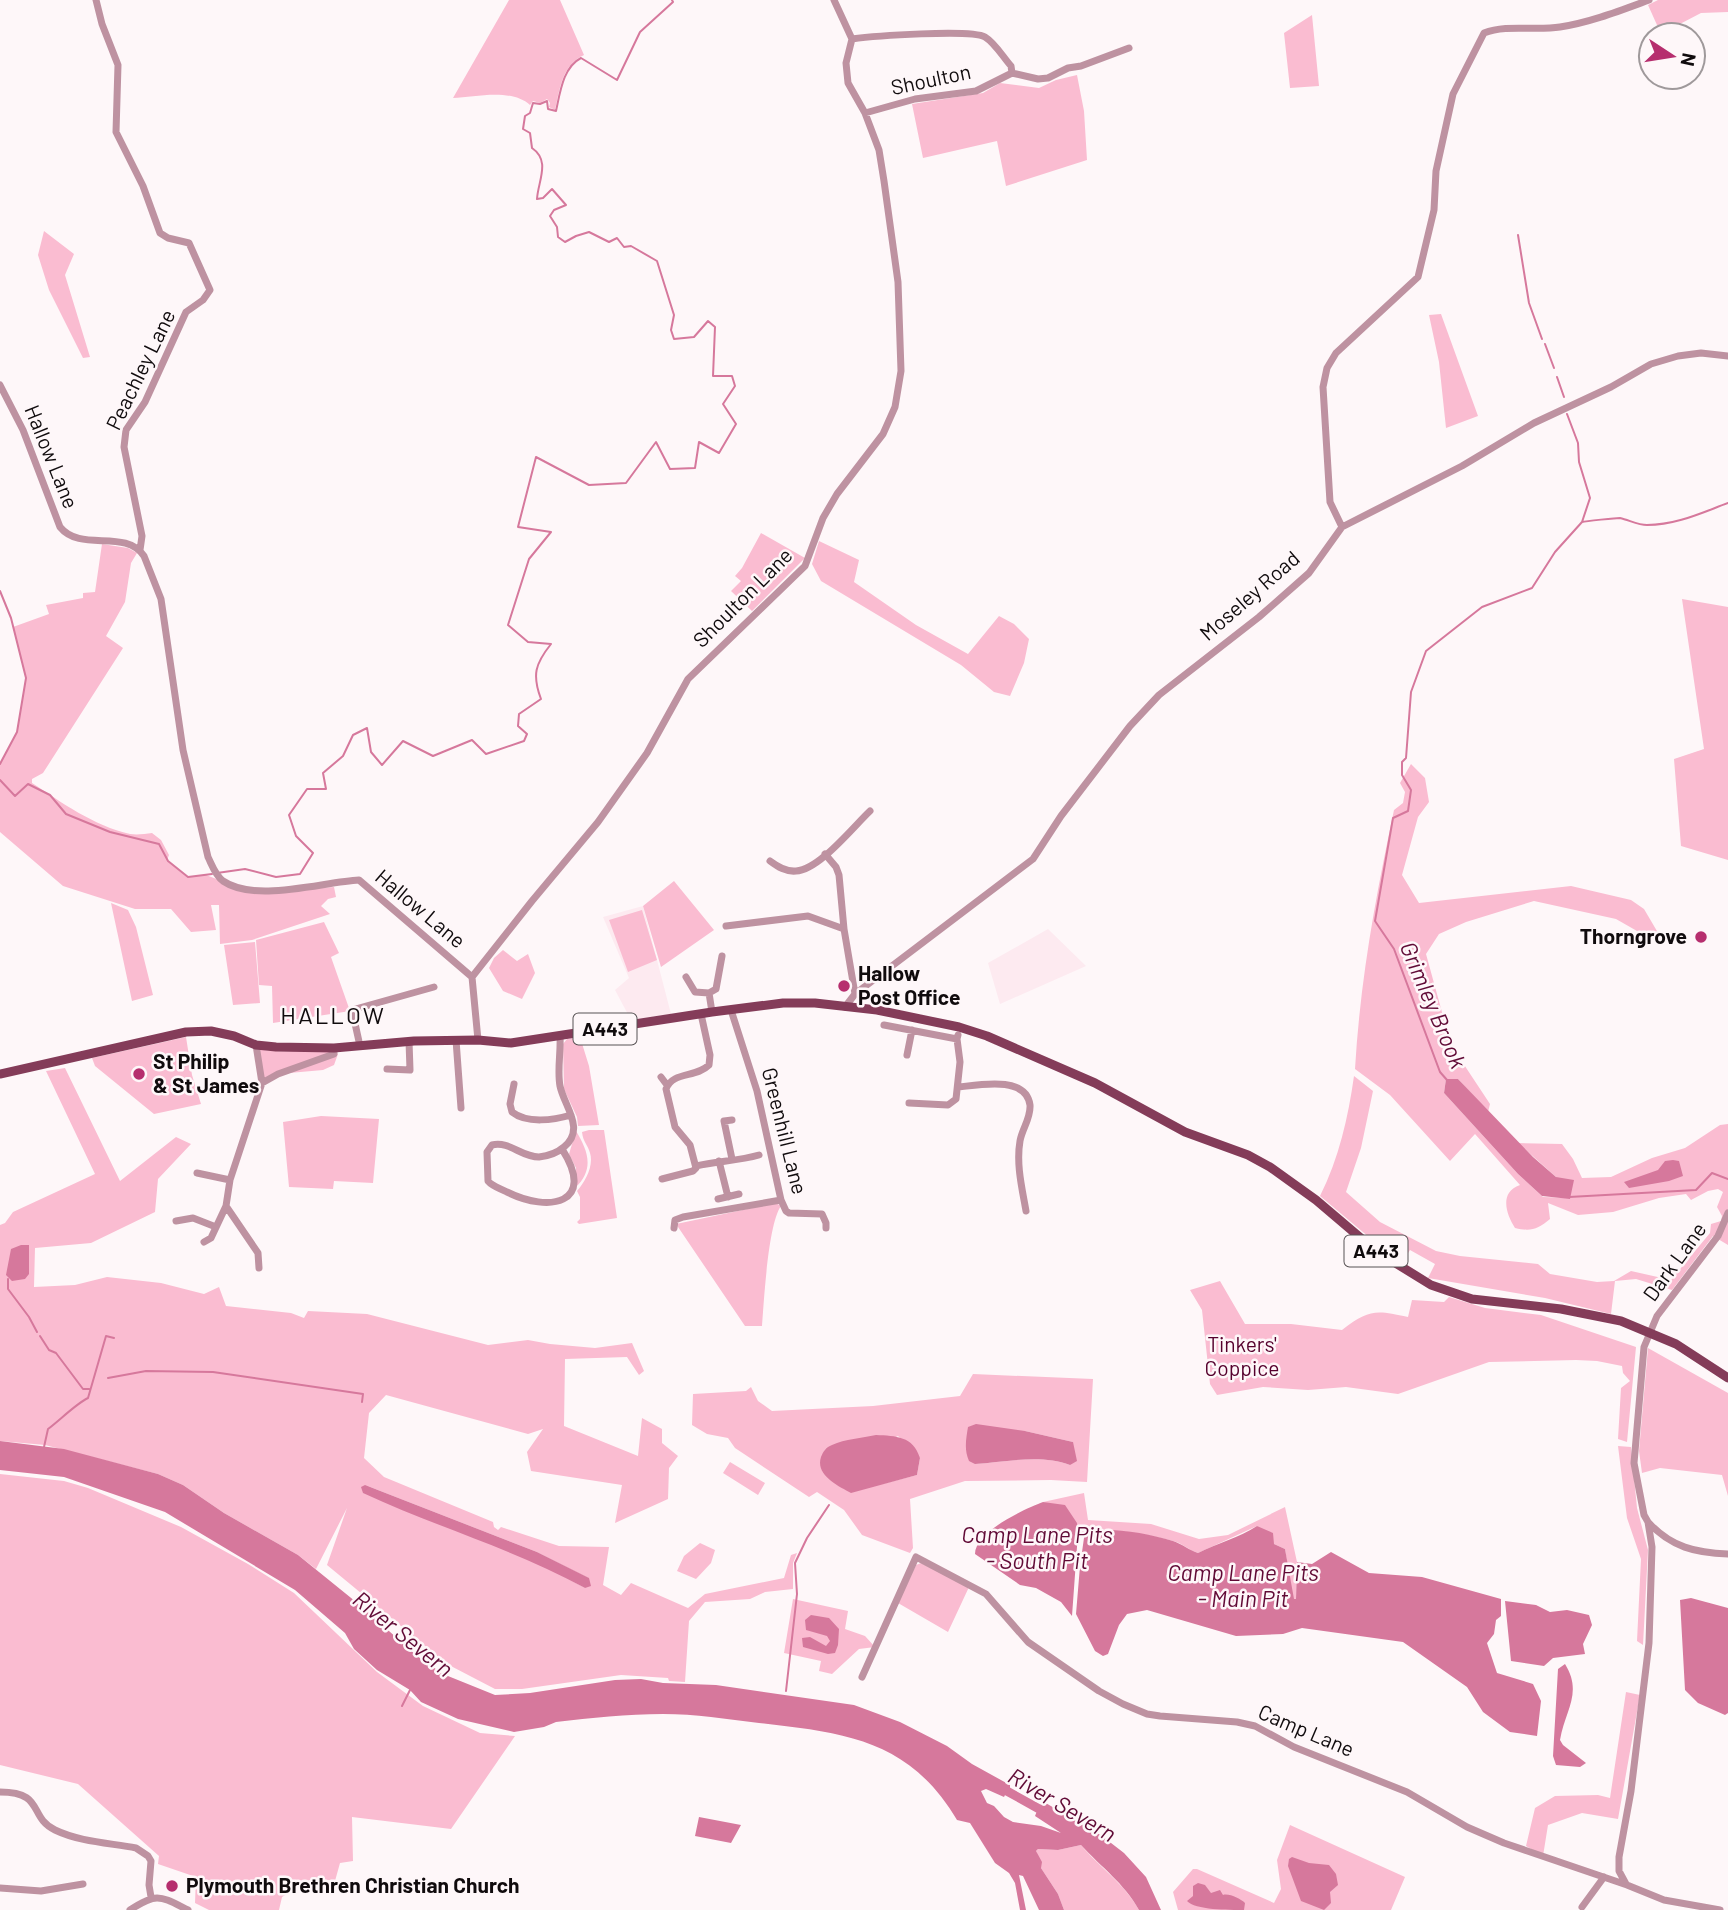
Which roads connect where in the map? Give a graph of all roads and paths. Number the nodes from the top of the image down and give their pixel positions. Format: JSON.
{"nodes":[{"id":1,"x":96,"y":0,"type":"edge"},
{"id":2,"x":834,"y":0,"type":"edge"},
{"id":3,"x":1648,"y":0,"type":"edge"},
{"id":4,"x":852,"y":39,"type":"junction"},
{"id":5,"x":1129,"y":48,"type":"dead end"},
{"id":6,"x":1012,"y":72,"type":"junction"},
{"id":7,"x":865,"y":113,"type":"junction"},
{"id":8,"x":1728,"y":356,"type":"edge"},
{"id":9,"x":0,"y":385,"type":"edge"},
{"id":10,"x":1342,"y":527,"type":"junction"},
{"id":11,"x":141,"y":550,"type":"junction"},
{"id":12,"x":867,"y":811,"type":"dead end"},
{"id":13,"x":825,"y":854,"type":"junction"},
{"id":14,"x":774,"y":861,"type":"dead end"},
{"id":15,"x":726,"y":926,"type":"dead end"},
{"id":16,"x":844,"y":929,"type":"junction"},
{"id":17,"x":722,"y":956,"type":"dead end"},
{"id":18,"x":472,"y":977,"type":"junction"},
{"id":19,"x":686,"y":977,"type":"dead end"},
{"id":20,"x":434,"y":987,"type":"dead end"},
{"id":21,"x":709,"y":993,"type":"junction"},
{"id":22,"x":855,"y":994,"type":"junction"},
{"id":23,"x":845,"y":1007,"type":"junction"},
{"id":24,"x":731,"y":1010,"type":"junction"},
{"id":25,"x":712,"y":1012,"type":"junction"},
{"id":26,"x":701,"y":1014,"type":"junction"},
{"id":27,"x":884,"y":1025,"type":"dead end"},
{"id":28,"x":959,"y":1027,"type":"junction"},
{"id":29,"x":912,"y":1030,"type":"junction"},
{"id":30,"x":560,"y":1037,"type":"junction"},
{"id":31,"x":957,"y":1039,"type":"junction"},
{"id":32,"x":456,"y":1040,"type":"junction"},
{"id":33,"x":478,"y":1040,"type":"junction"},
{"id":34,"x":409,"y":1041,"type":"junction"},
{"id":35,"x":256,"y":1045,"type":"junction"},
{"id":36,"x":359,"y":1046,"type":"junction"},
{"id":37,"x":334,"y":1048,"type":"junction"},
{"id":38,"x":907,"y":1055,"type":"dead end"},
{"id":39,"x":387,"y":1069,"type":"dead end"},
{"id":40,"x":0,"y":1074,"type":"edge"},
{"id":41,"x":661,"y":1077,"type":"dead end"},
{"id":42,"x":262,"y":1083,"type":"junction"},
{"id":43,"x":513,"y":1084,"type":"dead end"},
{"id":44,"x":667,"y":1085,"type":"junction"},
{"id":45,"x":959,"y":1087,"type":"junction"},
{"id":46,"x":909,"y":1102,"type":"dead end"},
{"id":47,"x":461,"y":1108,"type":"dead end"},
{"id":48,"x":571,"y":1115,"type":"junction"},
{"id":49,"x":732,"y":1120,"type":"dead end"},
{"id":50,"x":562,"y":1149,"type":"junction"},
{"id":51,"x":759,"y":1155,"type":"dead end"},
{"id":52,"x":732,"y":1159,"type":"junction"},
{"id":53,"x":719,"y":1161,"type":"junction"},
{"id":54,"x":696,"y":1166,"type":"junction"},
{"id":55,"x":197,"y":1173,"type":"dead end"},
{"id":56,"x":662,"y":1179,"type":"dead end"},
{"id":57,"x":230,"y":1180,"type":"junction"},
{"id":58,"x":739,"y":1194,"type":"dead end"},
{"id":59,"x":727,"y":1197,"type":"junction"},
{"id":60,"x":718,"y":1199,"type":"dead end"},
{"id":61,"x":781,"y":1200,"type":"junction"},
{"id":62,"x":226,"y":1206,"type":"junction"},
{"id":63,"x":1026,"y":1211,"type":"dead end"},
{"id":64,"x":1728,"y":1213,"type":"edge"},
{"id":65,"x":176,"y":1221,"type":"dead end"},
{"id":66,"x":216,"y":1227,"type":"junction"},
{"id":67,"x":674,"y":1228,"type":"dead end"},
{"id":68,"x":826,"y":1228,"type":"dead end"},
{"id":69,"x":204,"y":1242,"type":"dead end"},
{"id":70,"x":259,"y":1268,"type":"dead end"},
{"id":71,"x":1649,"y":1332,"type":"junction"},
{"id":72,"x":1728,"y":1378,"type":"edge"},
{"id":73,"x":1648,"y":1522,"type":"junction"},
{"id":74,"x":1666,"y":1539,"type":"junction"},
{"id":75,"x":1652,"y":1547,"type":"junction"},
{"id":76,"x":1728,"y":1554,"type":"edge"},
{"id":77,"x":862,"y":1677,"type":"dead end"},
{"id":78,"x":0,"y":1792,"type":"edge"},
{"id":79,"x":1619,"y":1871,"type":"junction"},
{"id":80,"x":1608,"y":1878,"type":"junction"},
{"id":81,"x":83,"y":1884,"type":"dead end"},
{"id":82,"x":1627,"y":1885,"type":"junction"},
{"id":83,"x":0,"y":1888,"type":"edge"},
{"id":84,"x":151,"y":1897,"type":"junction"},
{"id":85,"x":1582,"y":1907,"type":"dead end"},
{"id":86,"x":130,"y":1910,"type":"edge"},
{"id":87,"x":188,"y":1910,"type":"edge"},
{"id":88,"x":1720,"y":1910,"type":"edge"}],
"edges":[{"from":1,"to":11,"type":"street","name":"Peachley Lane"},
{"from":2,"to":4,"type":"street"},
{"from":3,"to":10,"type":"street"},
{"from":4,"to":6,"type":"street"},
{"from":4,"to":7,"type":"street","name":"Shoulton Lane"},
{"from":5,"to":6,"type":"street"},
{"from":6,"to":7,"type":"street","name":"Shoulton"},
{"from":7,"to":18,"type":"street","name":"Shoulton Lane"},
{"from":8,"to":10,"type":"street"},
{"from":9,"to":11,"type":"street","name":"Hallow Lane"},
{"from":10,"to":22,"type":"street","name":"Moseley Road"},
{"from":11,"to":18,"type":"street","name":"Hallow Lane"},
{"from":12,"to":13,"type":"street"},
{"from":13,"to":14,"type":"street"},
{"from":13,"to":16,"type":"street"},
{"from":15,"to":16,"type":"street"},
{"from":16,"to":22,"type":"street"},
{"from":17,"to":21,"type":"street"},
{"from":18,"to":33,"type":"street","name":"Hallow Lane"},
{"from":19,"to":21,"type":"street"},
{"from":20,"to":36,"type":"street"},
{"from":21,"to":25,"type":"street"},
{"from":22,"to":23,"type":"street","name":"Moseley Road"},
{"from":23,"to":24,"type":"main road","number":"A443"},
{"from":23,"to":28,"type":"main road","number":"A443"},
{"from":24,"to":25,"type":"main road","number":"A443"},
{"from":24,"to":61,"type":"street","name":"Greenhill Lane"},
{"from":25,"to":26,"type":"main road","number":"A443"},
{"from":26,"to":30,"type":"main road","number":"A443"},
{"from":26,"to":44,"type":"street"},
{"from":27,"to":29,"type":"street"},
{"from":28,"to":31,"type":"street"},
{"from":28,"to":71,"type":"main road","number":"A443"},
{"from":29,"to":31,"type":"street"},
{"from":29,"to":38,"type":"street"},
{"from":30,"to":33,"type":"main road","number":"A443"},
{"from":30,"to":48,"type":"street"},
{"from":31,"to":45,"type":"street"},
{"from":32,"to":33,"type":"main road","number":"A443"},
{"from":32,"to":34,"type":"main road","number":"A443"},
{"from":32,"to":47,"type":"street"},
{"from":34,"to":36,"type":"main road","number":"A443"},
{"from":34,"to":39,"type":"street"},
{"from":35,"to":37,"type":"main road","number":"A443"},
{"from":35,"to":40,"type":"main road","number":"A443"},
{"from":35,"to":42,"type":"street"},
{"from":36,"to":37,"type":"main road","number":"A443"},
{"from":37,"to":42,"type":"street"},
{"from":41,"to":44,"type":"street"},
{"from":42,"to":57,"type":"street"},
{"from":43,"to":48,"type":"street"},
{"from":44,"to":54,"type":"street"},
{"from":45,"to":46,"type":"street"},
{"from":45,"to":63,"type":"street"},
{"from":48,"to":50,"type":"street"},
{"from":49,"to":52,"type":"street"},
{"from":50,"to":50,"type":"street"},
{"from":51,"to":52,"type":"street"},
{"from":52,"to":53,"type":"street"},
{"from":53,"to":54,"type":"street"},
{"from":53,"to":59,"type":"street"},
{"from":54,"to":56,"type":"street"},
{"from":55,"to":57,"type":"street"},
{"from":57,"to":62,"type":"street"},
{"from":58,"to":59,"type":"street"},
{"from":59,"to":60,"type":"street"},
{"from":61,"to":67,"type":"street"},
{"from":61,"to":68,"type":"street","name":"Greenhill Lane"},
{"from":62,"to":66,"type":"street"},
{"from":62,"to":70,"type":"street"},
{"from":64,"to":71,"type":"street","name":"Dark Lane"},
{"from":65,"to":66,"type":"street"},
{"from":66,"to":69,"type":"street"},
{"from":71,"to":72,"type":"main road","number":"A443"},
{"from":71,"to":73,"type":"street","name":"Dark Lane"},
{"from":73,"to":74,"type":"street"},
{"from":73,"to":75,"type":"street","name":"Dark Lane"},
{"from":74,"to":75,"type":"street"},
{"from":74,"to":76,"type":"street"},
{"from":75,"to":79,"type":"street","name":"Dark Lane"},
{"from":77,"to":80,"type":"street","name":"Camp Lane"},
{"from":78,"to":84,"type":"street"},
{"from":79,"to":80,"type":"street"},
{"from":79,"to":82,"type":"street"},
{"from":80,"to":82,"type":"street","name":"Camp Lane"},
{"from":80,"to":85,"type":"street"},
{"from":81,"to":83,"type":"street"},
{"from":82,"to":88,"type":"street","name":"Camp Lane"},
{"from":84,"to":86,"type":"street"},
{"from":84,"to":87,"type":"street"}]}
